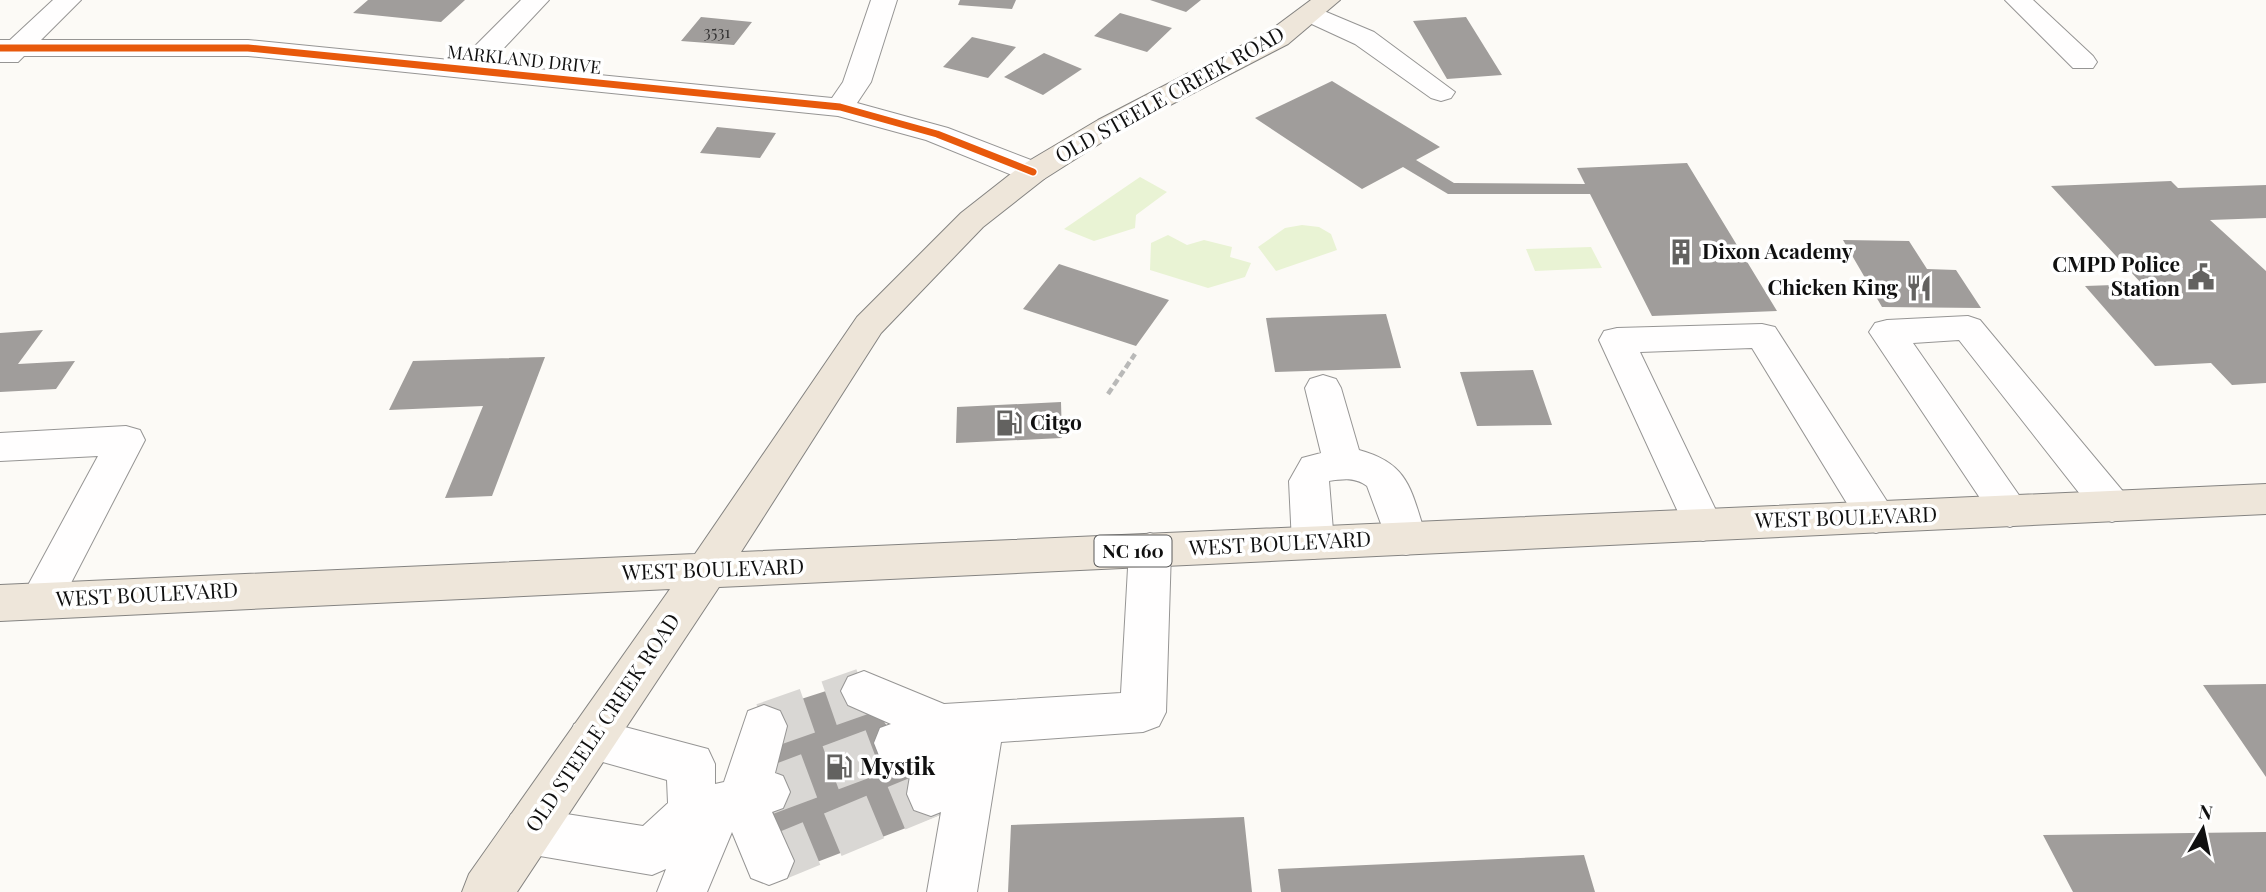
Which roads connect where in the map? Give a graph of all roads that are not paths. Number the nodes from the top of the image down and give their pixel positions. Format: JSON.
{"nodes":[{"id":1,"x":68,"y":0,"type":"edge"},
{"id":2,"x":536,"y":0,"type":"edge"},
{"id":3,"x":884,"y":0,"type":"edge"},
{"id":4,"x":2018,"y":0,"type":"edge"},
{"id":5,"x":1320,"y":7,"type":"edge"},
{"id":6,"x":6,"y":53,"type":"edge"},
{"id":7,"x":2083,"y":62,"type":"dead end"},
{"id":8,"x":467,"y":70,"type":"junction"},
{"id":9,"x":1441,"y":92,"type":"dead end"},
{"id":10,"x":840,"y":107,"type":"junction"},
{"id":11,"x":1033,"y":172,"type":"junction"},
{"id":12,"x":1323,"y":388,"type":"dead end"},
{"id":13,"x":0,"y":447,"type":"edge"},
{"id":14,"x":1343,"y":463,"type":"junction"},
{"id":15,"x":2266,"y":499,"type":"edge"},
{"id":16,"x":2112,"y":506,"type":"junction"},
{"id":17,"x":2010,"y":511,"type":"junction"},
{"id":18,"x":1876,"y":517,"type":"junction"},
{"id":19,"x":1703,"y":524,"type":"junction"},
{"id":20,"x":1406,"y":538,"type":"junction"},
{"id":21,"x":1313,"y":543,"type":"junction"},
{"id":22,"x":1150,"y":550,"type":"junction"},
{"id":23,"x":707,"y":570,"type":"junction"},
{"id":24,"x":41,"y":600,"type":"junction"},
{"id":25,"x":0,"y":603,"type":"edge"},
{"id":26,"x":864,"y":691,"type":"tunnel mouth"},
{"id":27,"x":962,"y":723,"type":"junction"},
{"id":28,"x":764,"y":726,"type":"dead end"},
{"id":29,"x":591,"y":739,"type":"junction"},
{"id":30,"x":897,"y":743,"type":"tunnel mouth"},
{"id":31,"x":931,"y":794,"type":"tunnel mouth"},
{"id":32,"x":730,"y":802,"type":"junction"},
{"id":33,"x":528,"y":831,"type":"junction"},
{"id":34,"x":769,"y":861,"type":"dead end"},
{"id":35,"x":486,"y":892,"type":"edge"},
{"id":36,"x":682,"y":892,"type":"edge"},
{"id":37,"x":952,"y":892,"type":"edge"}],
"edges":[{"from":1,"to":6,"type":"street"},
{"from":2,"to":8,"type":"street"},
{"from":3,"to":10,"type":"street"},
{"from":4,"to":7,"type":"street"},
{"from":5,"to":9,"type":"street"},
{"from":5,"to":11,"type":"main road","name":"OLD STEELE CREEK ROAD"},
{"from":6,"to":8,"type":"street","name":"MARKLAND DRIVE"},
{"from":8,"to":10,"type":"street","name":"MARKLAND DRIVE"},
{"from":10,"to":11,"type":"street","name":"MARKLAND DRIVE"},
{"from":11,"to":23,"type":"main road","name":"OLD STEELE CREEK ROAD"},
{"from":12,"to":14,"type":"street"},
{"from":13,"to":24,"type":"street"},
{"from":14,"to":20,"type":"street"},
{"from":14,"to":21,"type":"street"},
{"from":15,"to":16,"type":"main road","name":"WEST BOULEVARD","number":"NC 160"},
{"from":16,"to":17,"type":"main road","name":"WEST BOULEVARD","number":"NC 160"},
{"from":16,"to":17,"type":"street"},
{"from":17,"to":18,"type":"main road","name":"WEST BOULEVARD","number":"NC 160"},
{"from":18,"to":19,"type":"main road","name":"WEST BOULEVARD","number":"NC 160"},
{"from":18,"to":19,"type":"street"},
{"from":19,"to":20,"type":"main road","name":"WEST BOULEVARD","number":"NC 160"},
{"from":20,"to":21,"type":"main road","name":"WEST BOULEVARD","number":"NC 160"},
{"from":21,"to":22,"type":"main road","name":"WEST BOULEVARD","number":"NC 160"},
{"from":22,"to":23,"type":"main road","name":"WEST BOULEVARD","number":"NC 160"},
{"from":22,"to":27,"type":"street"},
{"from":23,"to":24,"type":"main road","name":"WEST BOULEVARD","number":"NC 160"},
{"from":23,"to":29,"type":"main road","name":"OLD STEELE CREEK ROAD"},
{"from":24,"to":25,"type":"main road","name":"WEST BOULEVARD","number":"NC 160"},
{"from":26,"to":27,"type":"street"},
{"from":27,"to":30,"type":"street"},
{"from":27,"to":31,"type":"street"},
{"from":27,"to":37,"type":"street"},
{"from":28,"to":32,"type":"street"},
{"from":29,"to":32,"type":"street"},
{"from":29,"to":33,"type":"main road","name":"OLD STEELE CREEK ROAD"},
{"from":32,"to":33,"type":"street"},
{"from":32,"to":34,"type":"street"},
{"from":32,"to":36,"type":"street"},
{"from":33,"to":35,"type":"main road","name":"OLD STEELE CREEK ROAD"}]}
